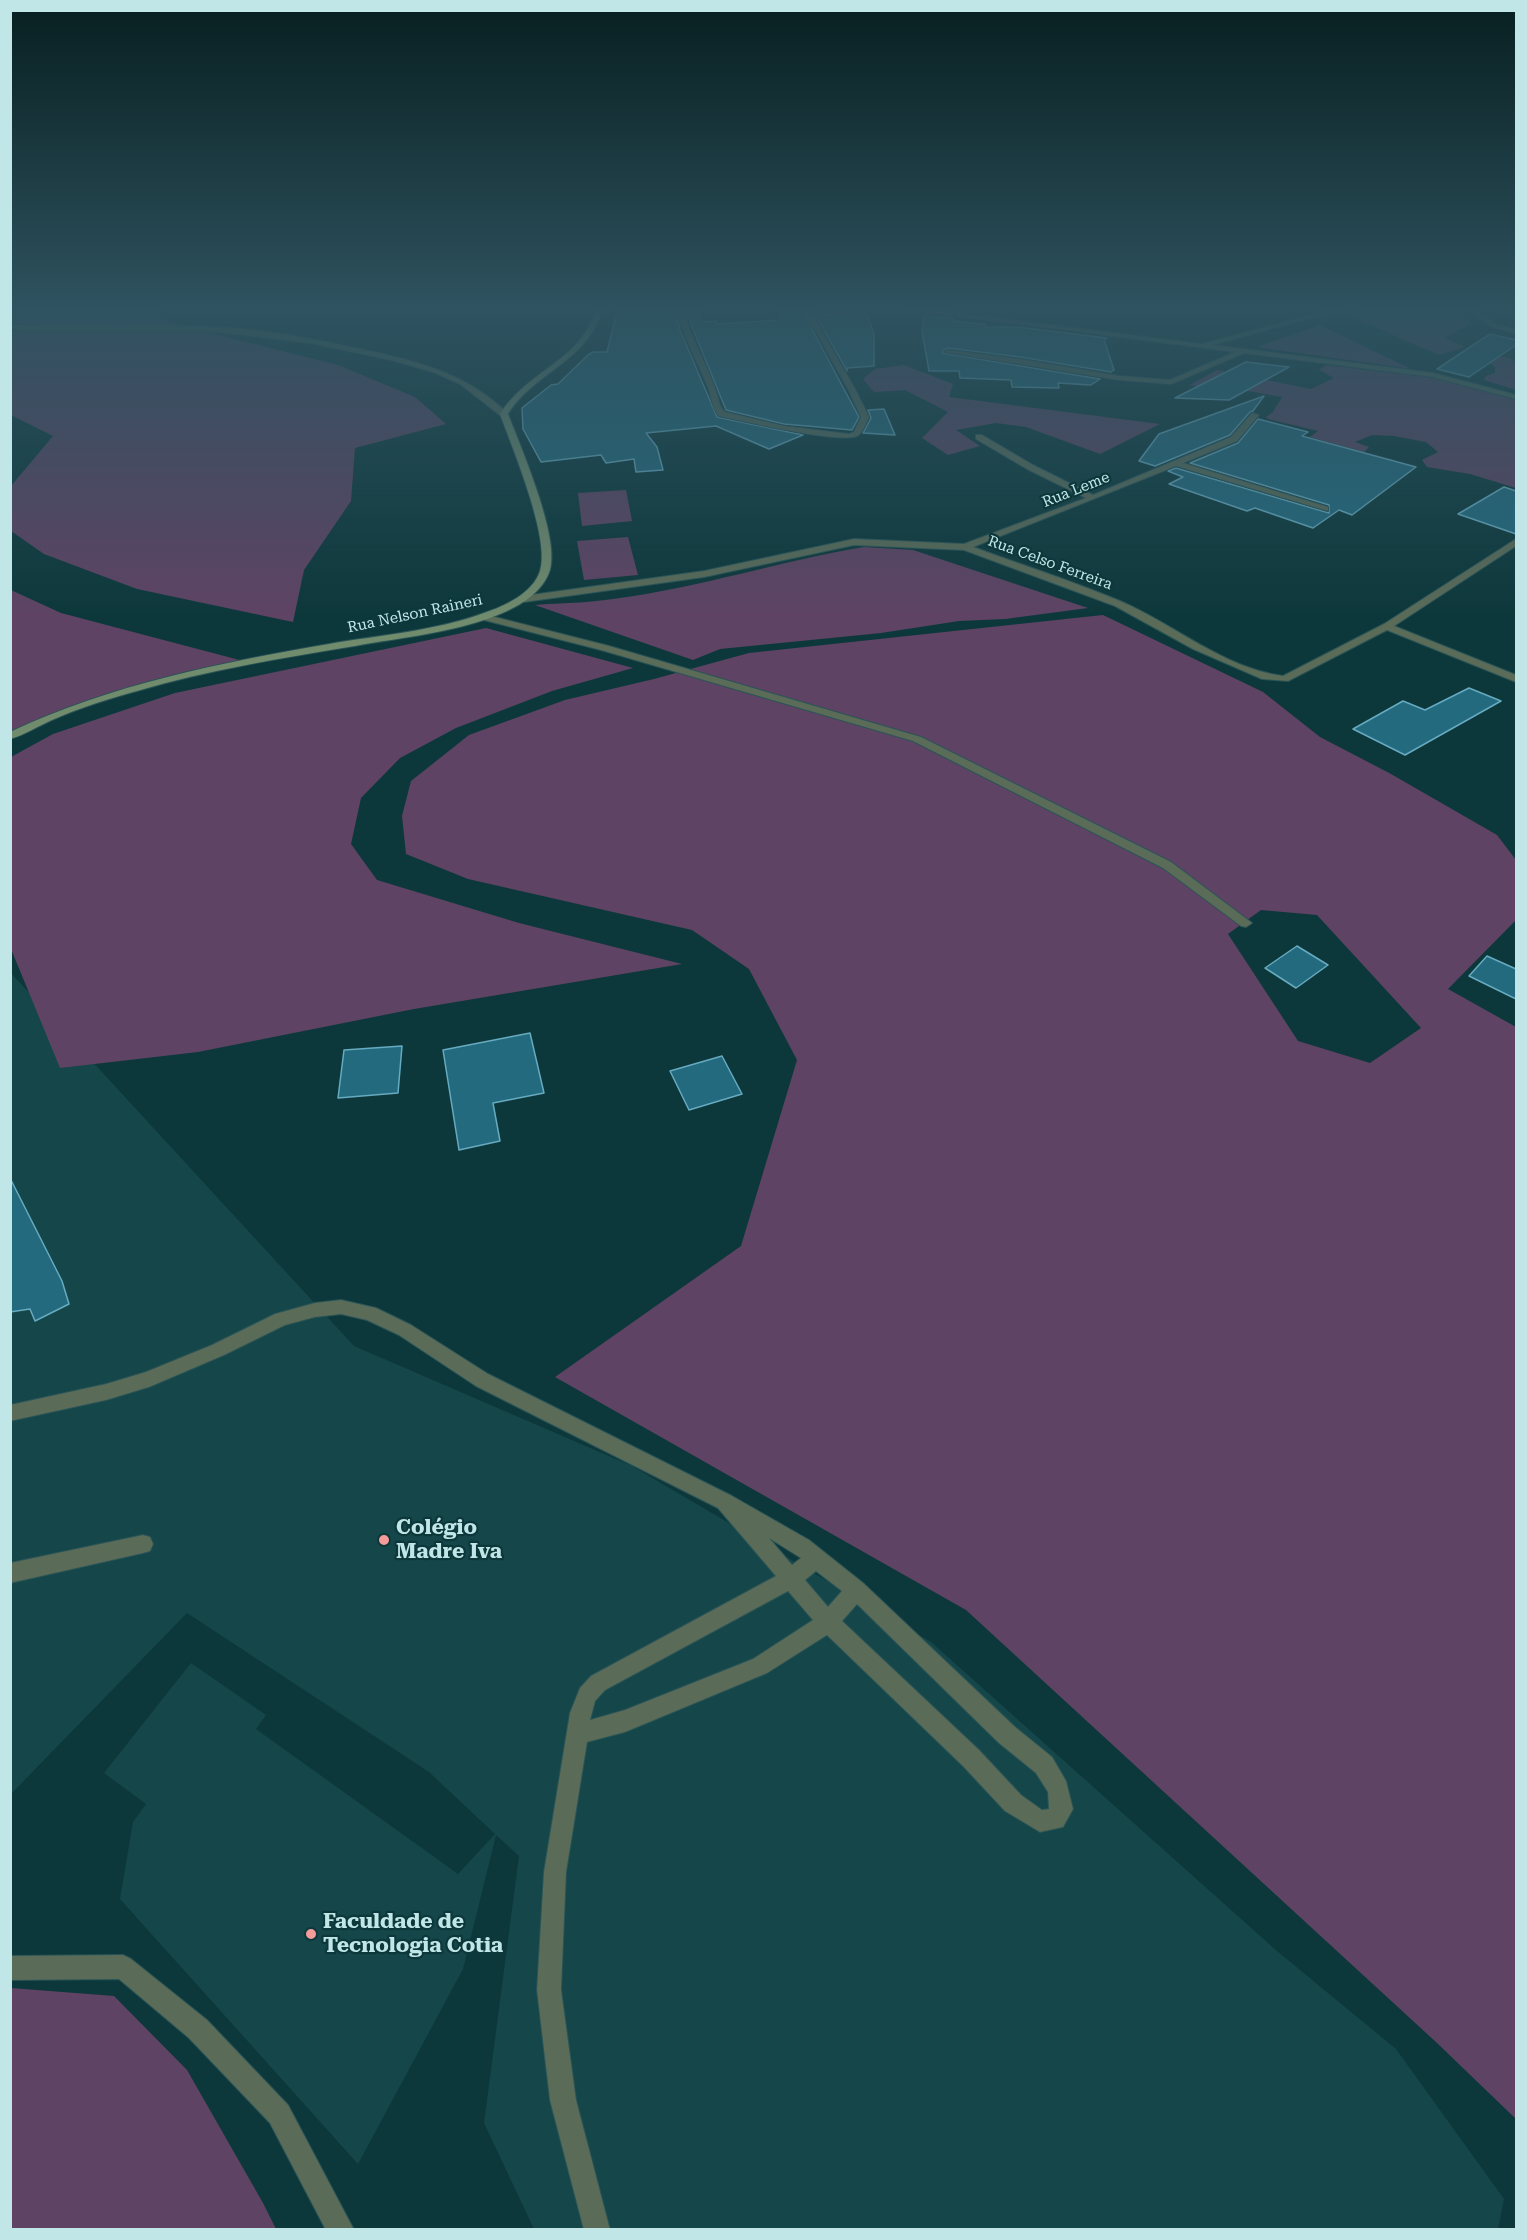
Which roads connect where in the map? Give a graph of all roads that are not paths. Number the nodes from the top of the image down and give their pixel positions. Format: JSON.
{"nodes":[{"id":1,"x":501,"y":412,"type":"edge"},
{"id":2,"x":720,"y":412,"type":"edge"},
{"id":3,"x":863,"y":412,"type":"edge"},
{"id":4,"x":504,"y":414,"type":"joint"},
{"id":5,"x":1255,"y":415,"type":"dead end"},
{"id":6,"x":979,"y":438,"type":"dead end"},
{"id":7,"x":1174,"y":463,"type":"junction"},
{"id":8,"x":1093,"y":498,"type":"junction"},
{"id":9,"x":1325,"y":509,"type":"dead end"},
{"id":10,"x":1516,"y":542,"type":"edge"},
{"id":11,"x":964,"y":547,"type":"junction"},
{"id":12,"x":524,"y":599,"type":"junction"},
{"id":13,"x":483,"y":617,"type":"junction"},
{"id":14,"x":1387,"y":626,"type":"junction"},
{"id":15,"x":1516,"y":679,"type":"edge"},
{"id":16,"x":10,"y":736,"type":"edge"},
{"id":17,"x":1246,"y":923,"type":"dead end"},
{"id":18,"x":10,"y":1413,"type":"edge"},
{"id":19,"x":725,"y":1502,"type":"junction"},
{"id":20,"x":143,"y":1544,"type":"dead end"},
{"id":21,"x":816,"y":1558,"type":"junction"},
{"id":22,"x":10,"y":1573,"type":"edge"},
{"id":23,"x":792,"y":1578,"type":"junction"},
{"id":24,"x":855,"y":1590,"type":"junction"},
{"id":25,"x":828,"y":1622,"type":"junction"},
{"id":26,"x":578,"y":1734,"type":"junction"},
{"id":27,"x":10,"y":1968,"type":"edge"},
{"id":28,"x":341,"y":2229,"type":"edge"},
{"id":29,"x":597,"y":2229,"type":"edge"}],
"edges":[{"from":1,"to":4,"type":"street"},
{"from":2,"to":3,"type":"street"},
{"from":4,"to":12,"type":"main road","name":"Rua Nelson Raineri"},
{"from":5,"to":7,"type":"street","name":"Rua Leme"},
{"from":6,"to":8,"type":"street"},
{"from":7,"to":8,"type":"street","name":"Rua Leme"},
{"from":7,"to":9,"type":"street"},
{"from":8,"to":11,"type":"street","name":"Rua Leme"},
{"from":10,"to":14,"type":"street","name":"Rua Celso Ferreira"},
{"from":11,"to":12,"type":"street","name":"Rua Celso Ferreira"},
{"from":11,"to":14,"type":"street","name":"Rua Celso Ferreira"},
{"from":12,"to":13,"type":"main road","name":"Rua Nelson Raineri"},
{"from":13,"to":16,"type":"main road","name":"Rua Nelson Raineri"},
{"from":13,"to":17,"type":"street"},
{"from":14,"to":15,"type":"street"},
{"from":18,"to":19,"type":"street"},
{"from":19,"to":21,"type":"street"},
{"from":19,"to":23,"type":"street"},
{"from":20,"to":22,"type":"street"},
{"from":21,"to":23,"type":"street"},
{"from":21,"to":24,"type":"street"},
{"from":23,"to":25,"type":"street"},
{"from":23,"to":26,"type":"street"},
{"from":24,"to":25,"type":"street"},
{"from":24,"to":25,"type":"street"},
{"from":25,"to":26,"type":"street"},
{"from":26,"to":29,"type":"street"},
{"from":27,"to":28,"type":"street"}]}
